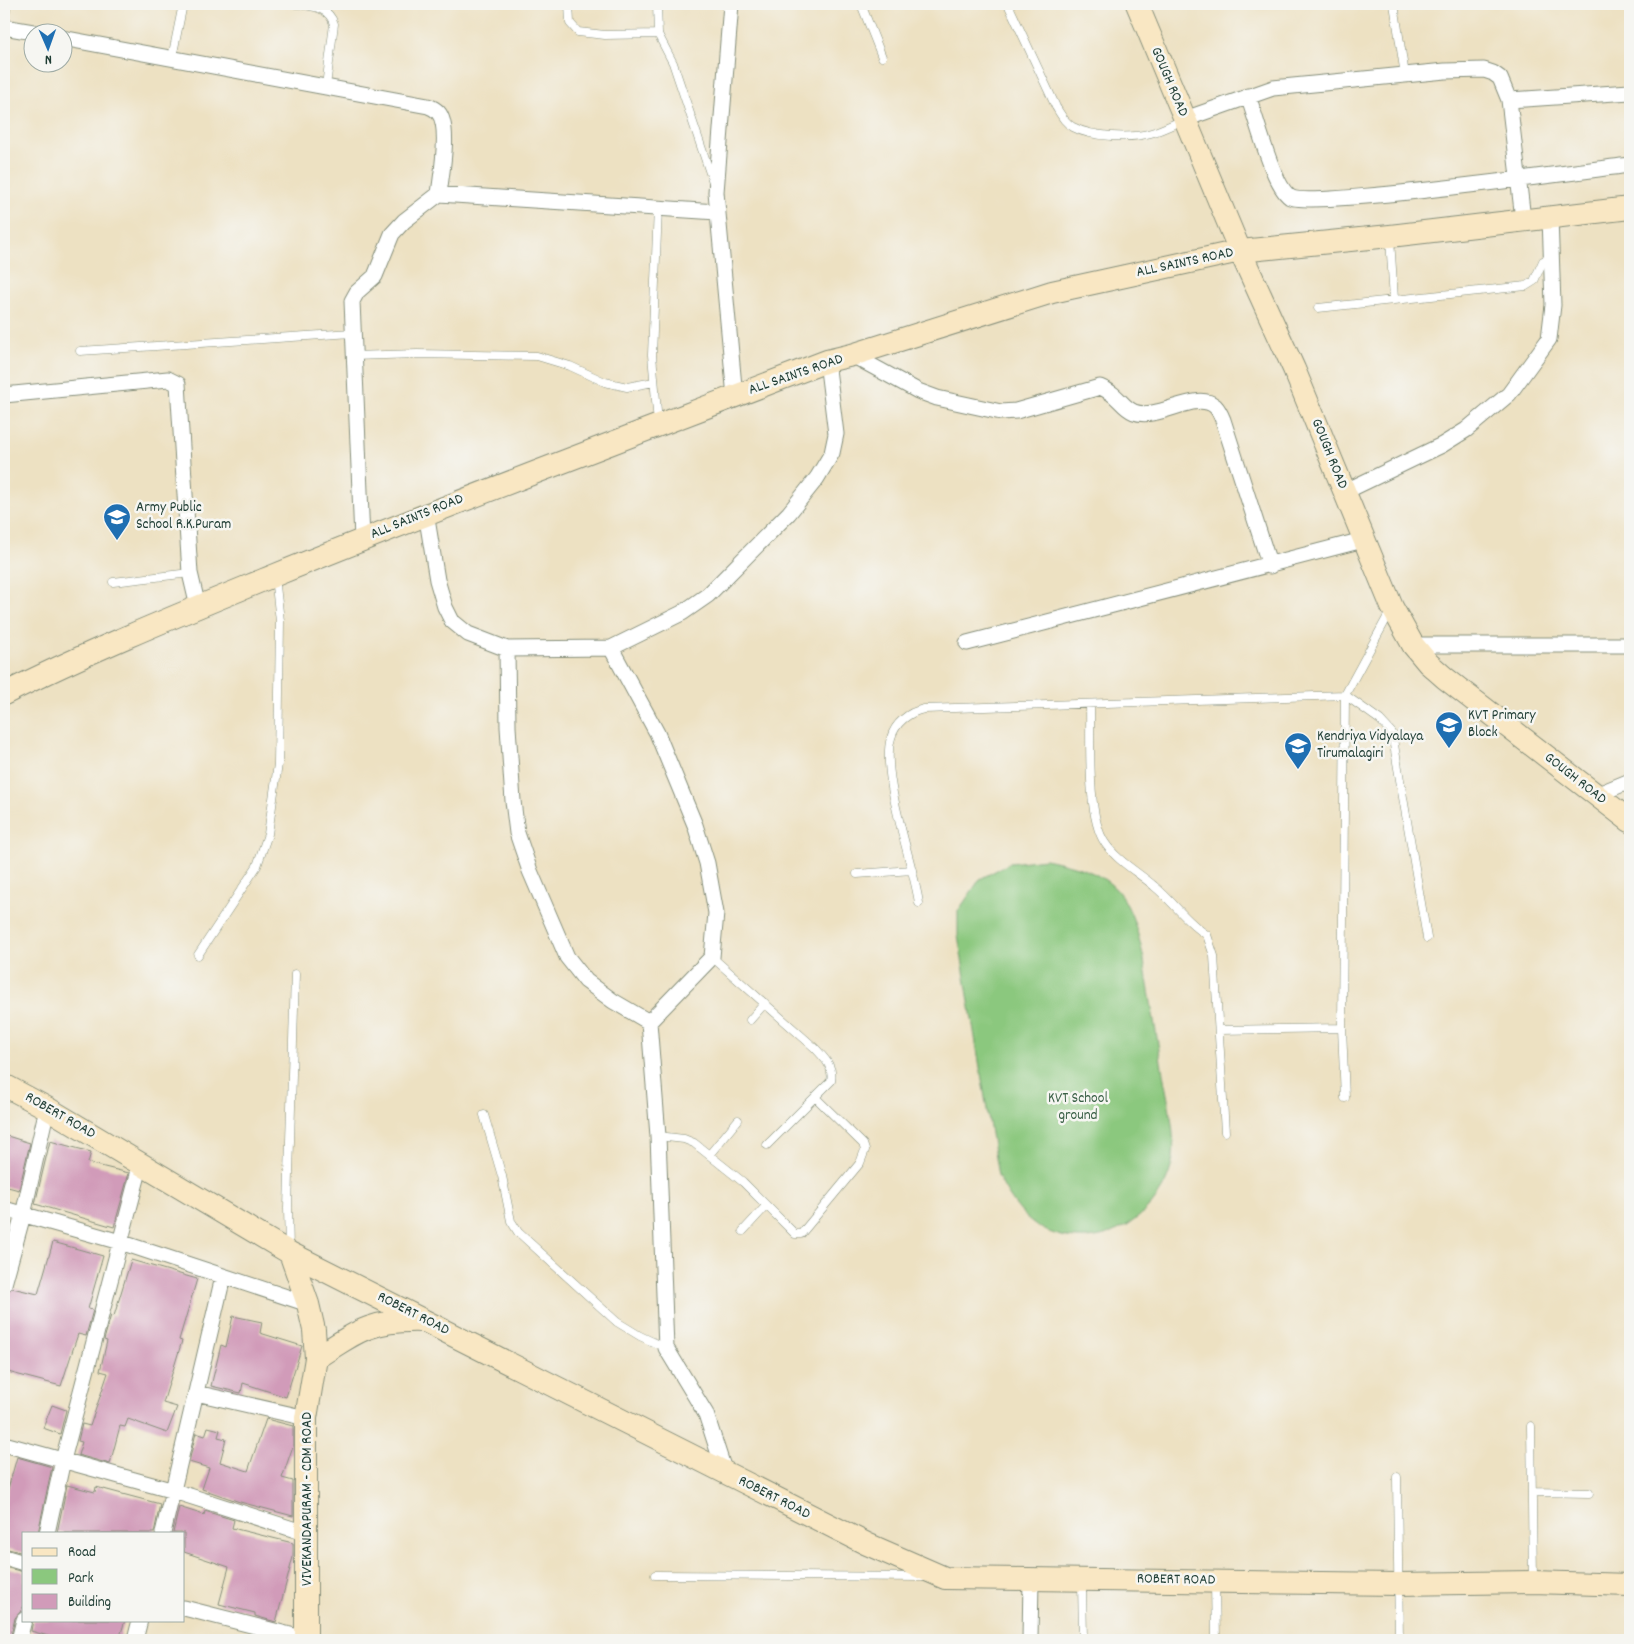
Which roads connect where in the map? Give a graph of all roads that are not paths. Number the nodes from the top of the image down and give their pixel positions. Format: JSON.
{"nodes":[{"id":1,"x":7,"y":4,"type":"edge"},
{"id":2,"x":183,"y":4,"type":"edge"},
{"id":3,"x":296,"y":4,"type":"edge"},
{"id":4,"x":569,"y":4,"type":"edge"},
{"id":5,"x":657,"y":4,"type":"edge"},
{"id":6,"x":731,"y":4,"type":"edge"},
{"id":7,"x":863,"y":4,"type":"edge"},
{"id":8,"x":1008,"y":4,"type":"edge"},
{"id":9,"x":1137,"y":4,"type":"edge"},
{"id":10,"x":1394,"y":4,"type":"edge"},
{"id":11,"x":4,"y":22,"type":"edge"},
{"id":12,"x":4,"y":27,"type":"edge"},
{"id":13,"x":22,"y":30,"type":"edge"},
{"id":14,"x":658,"y":34,"type":"junction"},
{"id":15,"x":72,"y":40,"type":"edge"},
{"id":16,"x":882,"y":57,"type":"dead end"},
{"id":17,"x":172,"y":58,"type":"junction"},
{"id":18,"x":1404,"y":75,"type":"junction"},
{"id":19,"x":326,"y":86,"type":"junction"},
{"id":20,"x":1630,"y":92,"type":"edge"},
{"id":21,"x":1248,"y":96,"type":"junction"},
{"id":22,"x":1509,"y":100,"type":"junction"},
{"id":23,"x":1185,"y":119,"type":"junction"},
{"id":24,"x":1630,"y":165,"type":"edge"},
{"id":25,"x":1519,"y":179,"type":"junction"},
{"id":26,"x":716,"y":192,"type":"junction"},
{"id":27,"x":439,"y":194,"type":"junction"},
{"id":28,"x":658,"y":208,"type":"junction"},
{"id":29,"x":1630,"y":208,"type":"edge"},
{"id":30,"x":716,"y":212,"type":"junction"},
{"id":31,"x":1550,"y":217,"type":"junction"},
{"id":32,"x":1523,"y":220,"type":"junction"},
{"id":33,"x":1390,"y":236,"type":"junction"},
{"id":34,"x":1240,"y":251,"type":"junction"},
{"id":35,"x":1552,"y":258,"type":"junction"},
{"id":36,"x":1394,"y":300,"type":"junction"},
{"id":37,"x":1318,"y":308,"type":"dead end"},
{"id":38,"x":352,"y":333,"type":"junction"},
{"id":39,"x":80,"y":351,"type":"dead end"},
{"id":40,"x":852,"y":355,"type":"junction"},
{"id":41,"x":354,"y":356,"type":"junction"},
{"id":42,"x":826,"y":361,"type":"junction"},
{"id":43,"x":654,"y":382,"type":"junction"},
{"id":44,"x":4,"y":395,"type":"edge"},
{"id":45,"x":735,"y":397,"type":"junction"},
{"id":46,"x":658,"y":426,"type":"junction"},
{"id":47,"x":1344,"y":492,"type":"junction"},
{"id":48,"x":426,"y":513,"type":"junction"},
{"id":49,"x":362,"y":539,"type":"junction"},
{"id":50,"x":1363,"y":540,"type":"junction"},
{"id":51,"x":1270,"y":566,"type":"junction"},
{"id":52,"x":190,"y":573,"type":"junction"},
{"id":53,"x":275,"y":575,"type":"junction"},
{"id":54,"x":114,"y":582,"type":"dead end"},
{"id":55,"x":198,"y":607,"type":"junction"},
{"id":56,"x":1392,"y":607,"type":"junction"},
{"id":57,"x":967,"y":643,"type":"dead end"},
{"id":58,"x":1413,"y":645,"type":"junction"},
{"id":59,"x":1630,"y":645,"type":"edge"},
{"id":60,"x":611,"y":648,"type":"junction"},
{"id":61,"x":507,"y":649,"type":"junction"},
{"id":62,"x":4,"y":694,"type":"edge"},
{"id":63,"x":1345,"y":695,"type":"junction"},
{"id":64,"x":1090,"y":704,"type":"junction"},
{"id":65,"x":1630,"y":781,"type":"edge"},
{"id":66,"x":1596,"y":795,"type":"junction"},
{"id":67,"x":1630,"y":821,"type":"edge"},
{"id":68,"x":912,"y":870,"type":"junction"},
{"id":69,"x":857,"y":874,"type":"dead end"},
{"id":70,"x":919,"y":903,"type":"dead end"},
{"id":71,"x":1427,"y":938,"type":"dead end"},
{"id":72,"x":198,"y":955,"type":"dead end"},
{"id":73,"x":712,"y":957,"type":"junction"},
{"id":74,"x":295,"y":974,"type":"dead end"},
{"id":75,"x":765,"y":1004,"type":"junction"},
{"id":76,"x":750,"y":1020,"type":"dead end"},
{"id":77,"x":649,"y":1022,"type":"junction"},
{"id":78,"x":1342,"y":1028,"type":"junction"},
{"id":79,"x":1219,"y":1030,"type":"junction"},
{"id":80,"x":4,"y":1085,"type":"edge"},
{"id":81,"x":816,"y":1097,"type":"junction"},
{"id":82,"x":1345,"y":1098,"type":"dead end"},
{"id":83,"x":47,"y":1108,"type":"junction"},
{"id":84,"x":484,"y":1116,"type":"dead end"},
{"id":85,"x":738,"y":1120,"type":"dead end"},
{"id":86,"x":1225,"y":1132,"type":"dead end"},
{"id":87,"x":658,"y":1136,"type":"junction"},
{"id":88,"x":767,"y":1145,"type":"dead end"},
{"id":89,"x":708,"y":1155,"type":"junction"},
{"id":90,"x":141,"y":1163,"type":"junction"},
{"id":91,"x":766,"y":1206,"type":"junction"},
{"id":92,"x":4,"y":1209,"type":"edge"},
{"id":93,"x":23,"y":1215,"type":"junction"},
{"id":94,"x":743,"y":1231,"type":"dead end"},
{"id":95,"x":120,"y":1242,"type":"junction"},
{"id":96,"x":290,"y":1252,"type":"junction"},
{"id":97,"x":223,"y":1277,"type":"junction"},
{"id":98,"x":4,"y":1284,"type":"edge"},
{"id":99,"x":308,"y":1304,"type":"junction"},
{"id":100,"x":428,"y":1321,"type":"junction"},
{"id":101,"x":666,"y":1348,"type":"junction"},
{"id":102,"x":316,"y":1358,"type":"junction"},
{"id":103,"x":196,"y":1393,"type":"junction"},
{"id":104,"x":306,"y":1418,"type":"junction"},
{"id":105,"x":1531,"y":1426,"type":"dead end"},
{"id":106,"x":4,"y":1444,"type":"edge"},
{"id":107,"x":63,"y":1460,"type":"junction"},
{"id":108,"x":725,"y":1473,"type":"junction"},
{"id":109,"x":1397,"y":1477,"type":"dead end"},
{"id":110,"x":174,"y":1491,"type":"junction"},
{"id":111,"x":1532,"y":1492,"type":"junction"},
{"id":112,"x":1589,"y":1493,"type":"dead end"},
{"id":113,"x":46,"y":1532,"type":"edge"},
{"id":114,"x":163,"y":1532,"type":"edge"},
{"id":115,"x":308,"y":1534,"type":"junction"},
{"id":116,"x":4,"y":1557,"type":"edge"},
{"id":117,"x":22,"y":1562,"type":"edge"},
{"id":118,"x":655,"y":1575,"type":"dead end"},
{"id":119,"x":945,"y":1578,"type":"junction"},
{"id":120,"x":1031,"y":1579,"type":"junction"},
{"id":121,"x":1082,"y":1579,"type":"junction"},
{"id":122,"x":1215,"y":1581,"type":"junction"},
{"id":123,"x":1533,"y":1582,"type":"junction"},
{"id":124,"x":1398,"y":1584,"type":"junction"},
{"id":125,"x":1630,"y":1585,"type":"edge"},
{"id":126,"x":185,"y":1608,"type":"edge"},
{"id":127,"x":24,"y":1622,"type":"edge"},
{"id":128,"x":140,"y":1622,"type":"edge"},
{"id":129,"x":19,"y":1640,"type":"edge"},
{"id":130,"x":135,"y":1640,"type":"edge"},
{"id":131,"x":306,"y":1640,"type":"edge"},
{"id":132,"x":1030,"y":1640,"type":"edge"},
{"id":133,"x":1083,"y":1640,"type":"edge"},
{"id":134,"x":1216,"y":1640,"type":"edge"},
{"id":135,"x":1398,"y":1640,"type":"edge"}],
"edges":[{"from":1,"to":11,"type":"lane"},
{"from":2,"to":17,"type":"lane"},
{"from":3,"to":19,"type":"lane"},
{"from":4,"to":14,"type":"lane"},
{"from":5,"to":14,"type":"lane"},
{"from":6,"to":26,"type":"street"},
{"from":7,"to":16,"type":"lane"},
{"from":8,"to":23,"type":"lane"},
{"from":9,"to":23,"type":"street","name":"GOUGH ROAD"},
{"from":10,"to":18,"type":"lane"},
{"from":12,"to":13,"type":"street"},
{"from":14,"to":26,"type":"lane"},
{"from":15,"to":17,"type":"street"},
{"from":17,"to":19,"type":"street"},
{"from":18,"to":21,"type":"street"},
{"from":18,"to":22,"type":"street"},
{"from":19,"to":27,"type":"street"},
{"from":20,"to":22,"type":"street"},
{"from":21,"to":23,"type":"street"},
{"from":21,"to":25,"type":"street"},
{"from":22,"to":25,"type":"street"},
{"from":23,"to":34,"type":"street","name":"GOUGH ROAD"},
{"from":24,"to":25,"type":"street"},
{"from":25,"to":32,"type":"street"},
{"from":26,"to":30,"type":"street"},
{"from":27,"to":28,"type":"street"},
{"from":27,"to":38,"type":"street"},
{"from":28,"to":30,"type":"street"},
{"from":28,"to":43,"type":"lane"},
{"from":29,"to":31,"type":"street","name":"ALL SAINTS ROAD"},
{"from":30,"to":45,"type":"street"},
{"from":31,"to":32,"type":"street","name":"ALL SAINTS ROAD"},
{"from":31,"to":35,"type":"street"},
{"from":32,"to":33,"type":"street","name":"ALL SAINTS ROAD"},
{"from":33,"to":34,"type":"street","name":"ALL SAINTS ROAD"},
{"from":33,"to":36,"type":"lane"},
{"from":34,"to":40,"type":"street","name":"ALL SAINTS ROAD"},
{"from":34,"to":47,"type":"street","name":"GOUGH ROAD"},
{"from":35,"to":36,"type":"lane"},
{"from":35,"to":47,"type":"street"},
{"from":36,"to":37,"type":"lane"},
{"from":38,"to":39,"type":"lane"},
{"from":38,"to":41,"type":"street"},
{"from":40,"to":42,"type":"street","name":"ALL SAINTS ROAD"},
{"from":40,"to":51,"type":"street"},
{"from":41,"to":43,"type":"lane"},
{"from":41,"to":49,"type":"street"},
{"from":42,"to":45,"type":"street","name":"ALL SAINTS ROAD"},
{"from":42,"to":60,"type":"street"},
{"from":43,"to":46,"type":"lane"},
{"from":44,"to":52,"type":"street"},
{"from":45,"to":46,"type":"street","name":"ALL SAINTS ROAD"},
{"from":46,"to":48,"type":"street","name":"ALL SAINTS ROAD"},
{"from":47,"to":50,"type":"street","name":"GOUGH ROAD"},
{"from":48,"to":49,"type":"street","name":"ALL SAINTS ROAD"},
{"from":48,"to":61,"type":"street"},
{"from":49,"to":53,"type":"street","name":"ALL SAINTS ROAD"},
{"from":50,"to":51,"type":"street"},
{"from":50,"to":56,"type":"street","name":"GOUGH ROAD"},
{"from":51,"to":57,"type":"street"},
{"from":52,"to":54,"type":"lane"},
{"from":52,"to":55,"type":"street"},
{"from":53,"to":55,"type":"street","name":"ALL SAINTS ROAD"},
{"from":53,"to":72,"type":"lane"},
{"from":55,"to":62,"type":"street","name":"ALL SAINTS ROAD"},
{"from":56,"to":58,"type":"street","name":"GOUGH ROAD"},
{"from":56,"to":63,"type":"lane"},
{"from":58,"to":59,"type":"street"},
{"from":58,"to":66,"type":"street","name":"GOUGH ROAD"},
{"from":60,"to":61,"type":"street"},
{"from":60,"to":73,"type":"street"},
{"from":61,"to":77,"type":"street"},
{"from":63,"to":64,"type":"lane"},
{"from":63,"to":71,"type":"lane"},
{"from":63,"to":78,"type":"lane"},
{"from":64,"to":68,"type":"lane"},
{"from":64,"to":79,"type":"lane"},
{"from":65,"to":66,"type":"street"},
{"from":66,"to":67,"type":"street","name":"GOUGH ROAD"},
{"from":68,"to":69,"type":"lane"},
{"from":68,"to":70,"type":"lane"},
{"from":73,"to":75,"type":"lane"},
{"from":73,"to":77,"type":"street"},
{"from":74,"to":96,"type":"lane"},
{"from":75,"to":76,"type":"lane"},
{"from":75,"to":81,"type":"lane"},
{"from":77,"to":87,"type":"street"},
{"from":78,"to":79,"type":"lane"},
{"from":78,"to":82,"type":"lane"},
{"from":79,"to":86,"type":"lane"},
{"from":80,"to":83,"type":"street","name":"ROBERT ROAD"},
{"from":81,"to":88,"type":"lane"},
{"from":81,"to":91,"type":"lane"},
{"from":83,"to":90,"type":"street","name":"ROBERT ROAD"},
{"from":83,"to":93,"type":"street"},
{"from":84,"to":101,"type":"lane"},
{"from":85,"to":89,"type":"lane"},
{"from":87,"to":89,"type":"lane"},
{"from":87,"to":101,"type":"street"},
{"from":89,"to":91,"type":"lane"},
{"from":90,"to":95,"type":"street"},
{"from":90,"to":96,"type":"street","name":"ROBERT ROAD"},
{"from":91,"to":94,"type":"lane"},
{"from":92,"to":93,"type":"street"},
{"from":93,"to":95,"type":"street"},
{"from":93,"to":98,"type":"street"},
{"from":95,"to":97,"type":"street"},
{"from":95,"to":107,"type":"street"},
{"from":96,"to":99,"type":"street","name":"VIVEKANDAPURAM - CDM ROAD"},
{"from":96,"to":100,"type":"street","name":"ROBERT ROAD"},
{"from":97,"to":99,"type":"street"},
{"from":97,"to":103,"type":"street"},
{"from":99,"to":102,"type":"street","name":"VIVEKANDAPURAM - CDM ROAD"},
{"from":100,"to":102,"type":"street"},
{"from":100,"to":108,"type":"street","name":"ROBERT ROAD"},
{"from":101,"to":108,"type":"street"},
{"from":102,"to":104,"type":"street","name":"VIVEKANDAPURAM - CDM ROAD"},
{"from":103,"to":104,"type":"street"},
{"from":103,"to":110,"type":"street"},
{"from":104,"to":115,"type":"street","name":"VIVEKANDAPURAM - CDM ROAD"},
{"from":105,"to":111,"type":"lane"},
{"from":106,"to":107,"type":"street"},
{"from":107,"to":110,"type":"street"},
{"from":107,"to":113,"type":"street"},
{"from":108,"to":119,"type":"street","name":"ROBERT ROAD"},
{"from":109,"to":124,"type":"lane"},
{"from":110,"to":114,"type":"street"},
{"from":110,"to":115,"type":"street"},
{"from":111,"to":112,"type":"lane"},
{"from":111,"to":123,"type":"lane"},
{"from":115,"to":131,"type":"street","name":"VIVEKANDAPURAM - CDM ROAD"},
{"from":116,"to":117,"type":"street"},
{"from":118,"to":119,"type":"lane"},
{"from":119,"to":120,"type":"street","name":"ROBERT ROAD"},
{"from":120,"to":121,"type":"street","name":"ROBERT ROAD"},
{"from":120,"to":132,"type":"street"},
{"from":121,"to":122,"type":"street","name":"ROBERT ROAD"},
{"from":121,"to":133,"type":"lane"},
{"from":122,"to":124,"type":"street","name":"ROBERT ROAD"},
{"from":122,"to":134,"type":"lane"},
{"from":123,"to":124,"type":"street","name":"ROBERT ROAD"},
{"from":123,"to":125,"type":"street","name":"ROBERT ROAD"},
{"from":124,"to":135,"type":"lane"},
{"from":126,"to":131,"type":"street"},
{"from":127,"to":129,"type":"street"},
{"from":128,"to":130,"type":"street"}]}
